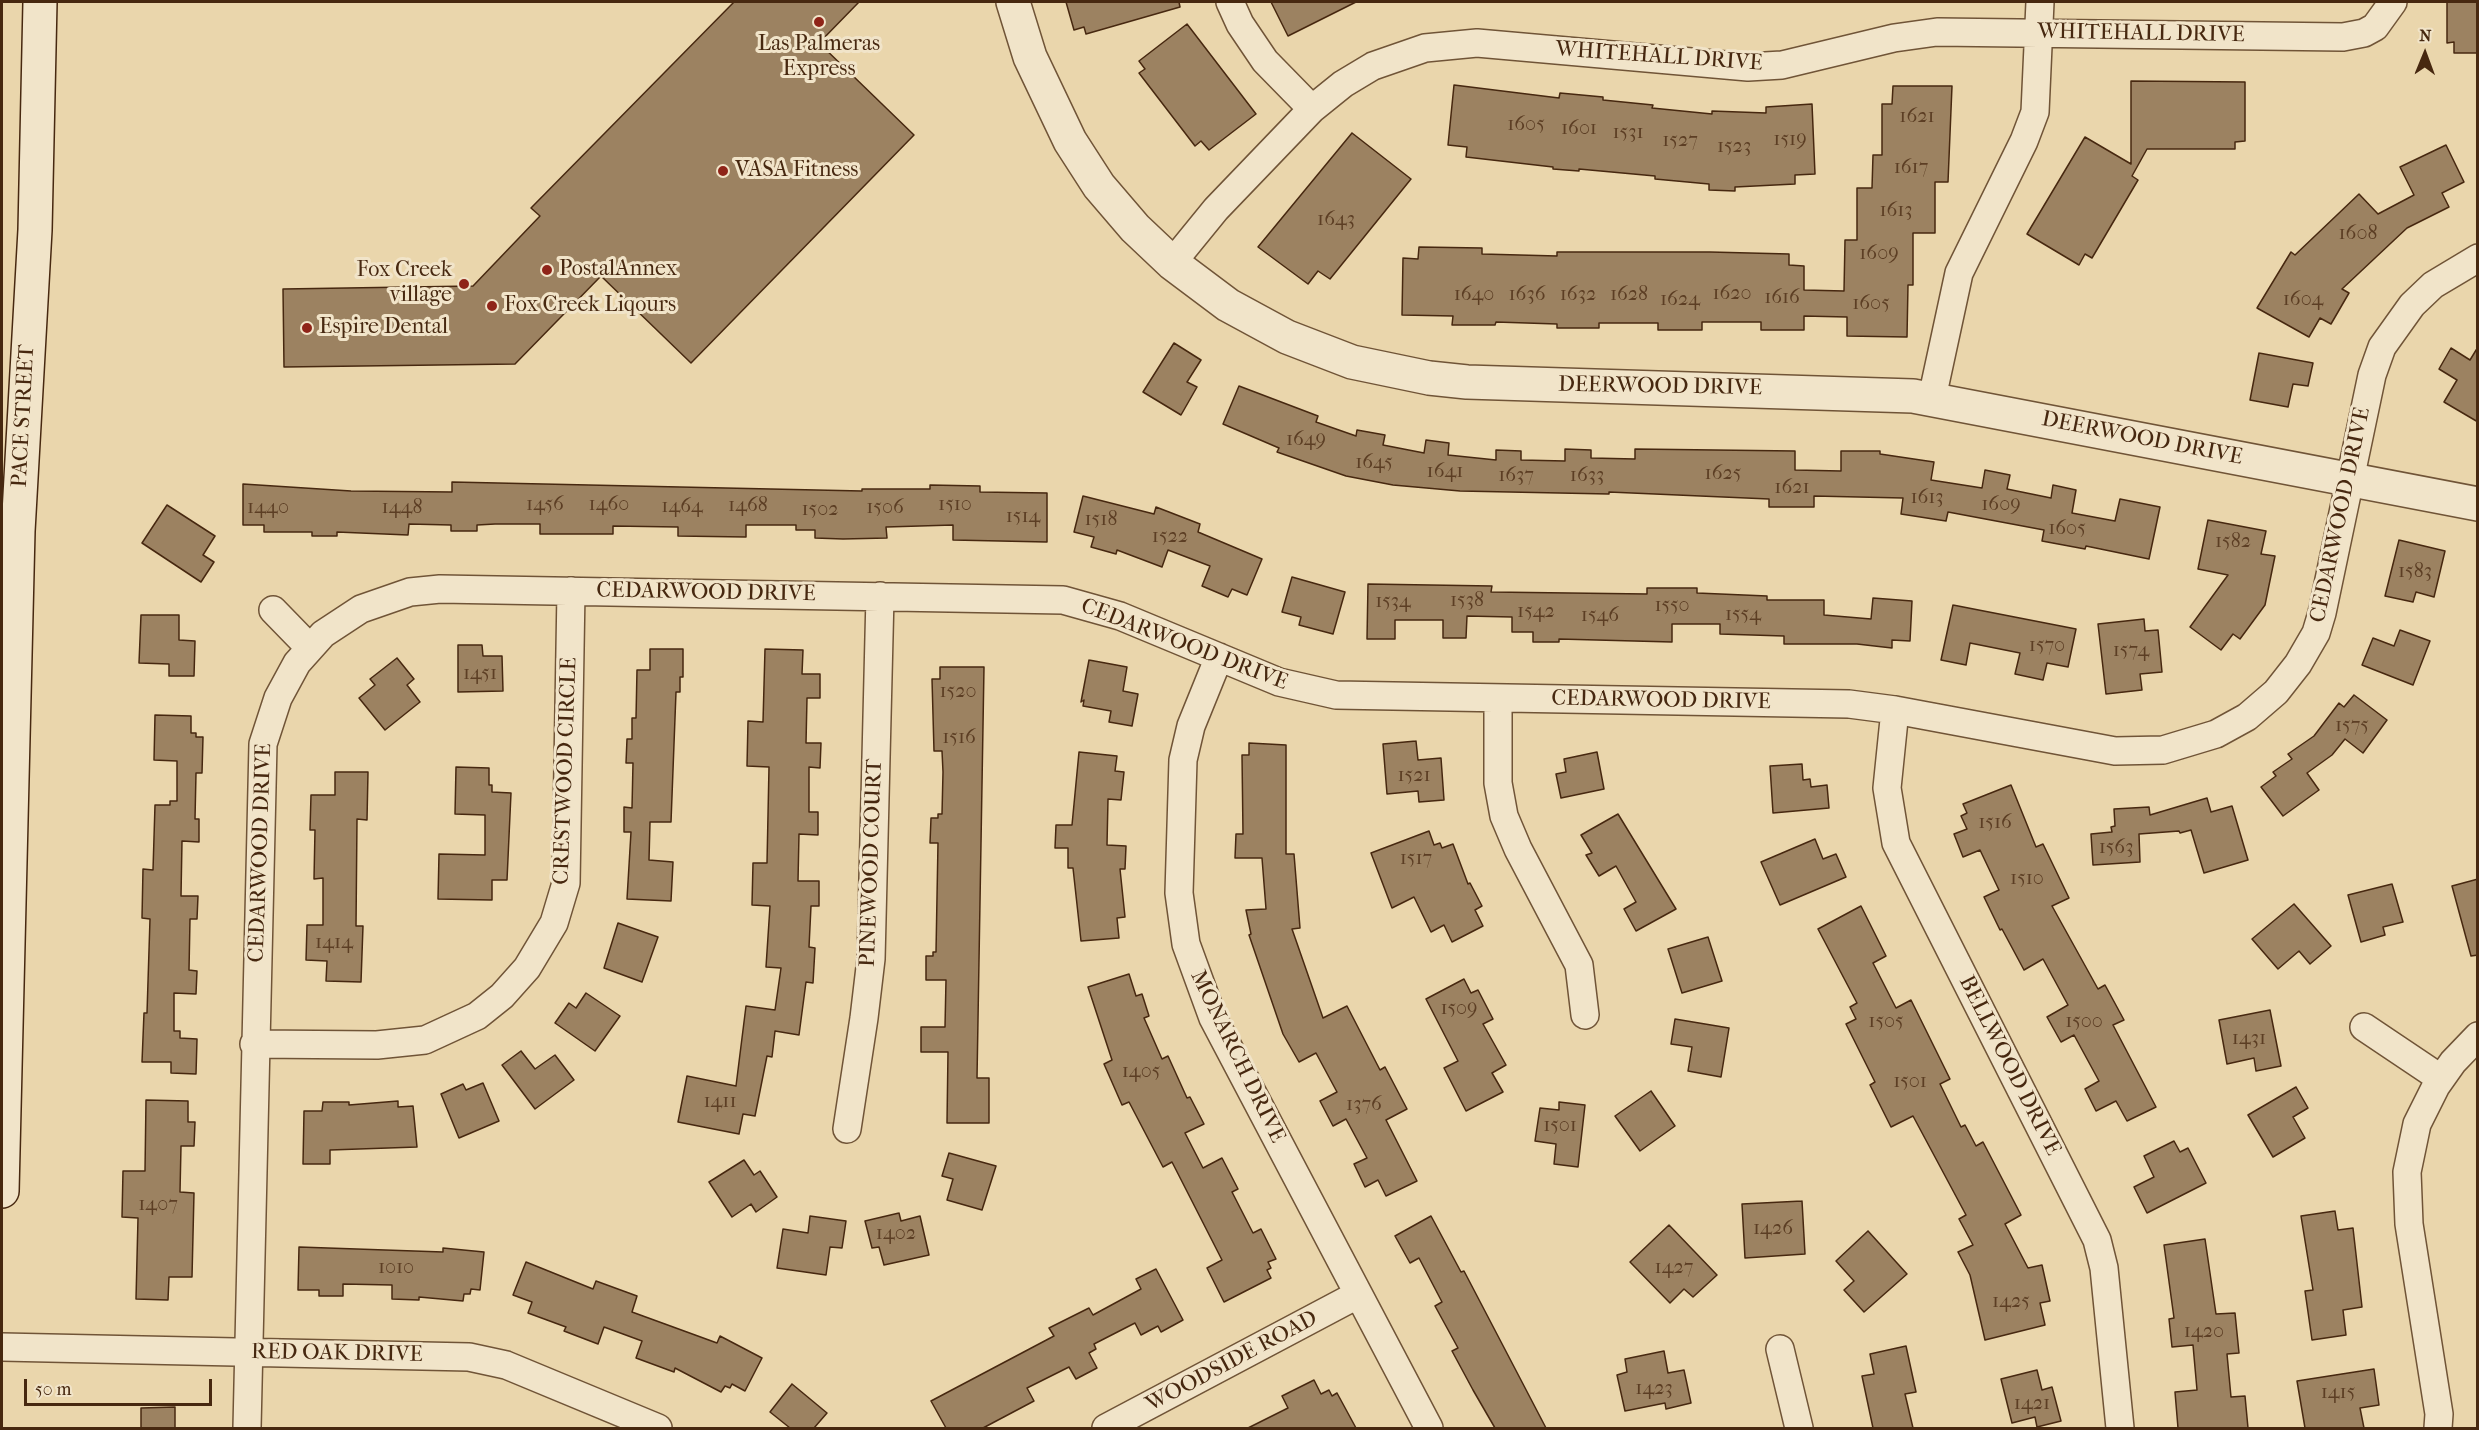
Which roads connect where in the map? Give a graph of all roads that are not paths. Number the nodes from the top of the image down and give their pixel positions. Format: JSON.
{"nodes":[{"id":1,"x":40,"y":2,"type":"edge"},
{"id":2,"x":1013,"y":2,"type":"edge"},
{"id":3,"x":1230,"y":2,"type":"edge"},
{"id":4,"x":2040,"y":2,"type":"edge"},
{"id":5,"x":2393,"y":2,"type":"edge"},
{"id":6,"x":2040,"y":33,"type":"junction"},
{"id":7,"x":1312,"y":109,"type":"junction"},
{"id":8,"x":2478,"y":258,"type":"edge"},
{"id":9,"x":1172,"y":263,"type":"junction"},
{"id":10,"x":1932,"y":399,"type":"junction"},
{"id":11,"x":2349,"y":478,"type":"junction"},
{"id":12,"x":2478,"y":504,"type":"edge"},
{"id":13,"x":571,"y":591,"type":"junction"},
{"id":14,"x":880,"y":596,"type":"junction"},
{"id":15,"x":273,"y":610,"type":"dead end"},
{"id":16,"x":309,"y":647,"type":"junction"},
{"id":17,"x":1219,"y":657,"type":"junction"},
{"id":18,"x":1498,"y":698,"type":"junction"},
{"id":19,"x":1895,"y":710,"type":"junction"},
{"id":20,"x":1585,"y":1015,"type":"dead end"},
{"id":21,"x":2364,"y":1027,"type":"dead end"},
{"id":22,"x":2478,"y":1036,"type":"edge"},
{"id":23,"x":254,"y":1044,"type":"junction"},
{"id":24,"x":2440,"y":1077,"type":"junction"},
{"id":25,"x":847,"y":1129,"type":"dead end"},
{"id":26,"x":2,"y":1191,"type":"edge"},
{"id":27,"x":1357,"y":1295,"type":"junction"},
{"id":28,"x":2,"y":1347,"type":"edge"},
{"id":29,"x":1780,"y":1349,"type":"dead end"},
{"id":30,"x":247,"y":1352,"type":"junction"},
{"id":31,"x":247,"y":1428,"type":"edge"},
{"id":32,"x":658,"y":1428,"type":"edge"},
{"id":33,"x":1106,"y":1428,"type":"edge"},
{"id":34,"x":1429,"y":1428,"type":"edge"},
{"id":35,"x":1799,"y":1428,"type":"edge"},
{"id":36,"x":2121,"y":1428,"type":"edge"},
{"id":37,"x":2438,"y":1428,"type":"edge"}],
"edges":[{"from":1,"to":26,"type":"street","name":"PACE STREET"},
{"from":2,"to":9,"type":"street","name":"DEERWOOD DRIVE"},
{"from":3,"to":7,"type":"street"},
{"from":4,"to":6,"type":"street"},
{"from":5,"to":6,"type":"street","name":"WHITEHALL DRIVE"},
{"from":6,"to":7,"type":"street","name":"WHITEHALL DRIVE"},
{"from":6,"to":10,"type":"street"},
{"from":7,"to":9,"type":"street","name":"WHITEHALL DRIVE"},
{"from":8,"to":11,"type":"street","name":"CEDARWOOD DRIVE"},
{"from":9,"to":10,"type":"street","name":"DEERWOOD DRIVE"},
{"from":10,"to":11,"type":"street","name":"DEERWOOD DRIVE"},
{"from":11,"to":12,"type":"street","name":"DEERWOOD DRIVE"},
{"from":11,"to":19,"type":"street","name":"CEDARWOOD DRIVE"},
{"from":13,"to":14,"type":"street","name":"CEDARWOOD DRIVE"},
{"from":13,"to":16,"type":"street","name":"CEDARWOOD DRIVE"},
{"from":13,"to":23,"type":"street","name":"CRESTWOOD CIRCLE"},
{"from":14,"to":17,"type":"street","name":"CEDARWOOD DRIVE"},
{"from":14,"to":25,"type":"street","name":"PINEWOOD COURT"},
{"from":15,"to":16,"type":"street"},
{"from":16,"to":23,"type":"street","name":"CEDARWOOD DRIVE"},
{"from":17,"to":18,"type":"street","name":"CEDARWOOD DRIVE"},
{"from":17,"to":27,"type":"street","name":"MONARCH DRIVE"},
{"from":18,"to":19,"type":"street","name":"CEDARWOOD DRIVE"},
{"from":18,"to":20,"type":"street"},
{"from":19,"to":36,"type":"street","name":"BELLWOOD DRIVE"},
{"from":21,"to":24,"type":"street"},
{"from":22,"to":24,"type":"street"},
{"from":23,"to":30,"type":"street","name":"CEDARWOOD DRIVE"},
{"from":24,"to":37,"type":"street"},
{"from":27,"to":33,"type":"street","name":"WOODSIDE ROAD"},
{"from":27,"to":34,"type":"street","name":"MONARCH DRIVE"},
{"from":28,"to":30,"type":"street","name":"RED OAK DRIVE"},
{"from":29,"to":35,"type":"street"},
{"from":30,"to":31,"type":"street","name":"CEDARWOOD DRIVE"},
{"from":30,"to":32,"type":"street","name":"RED OAK DRIVE"}]}
